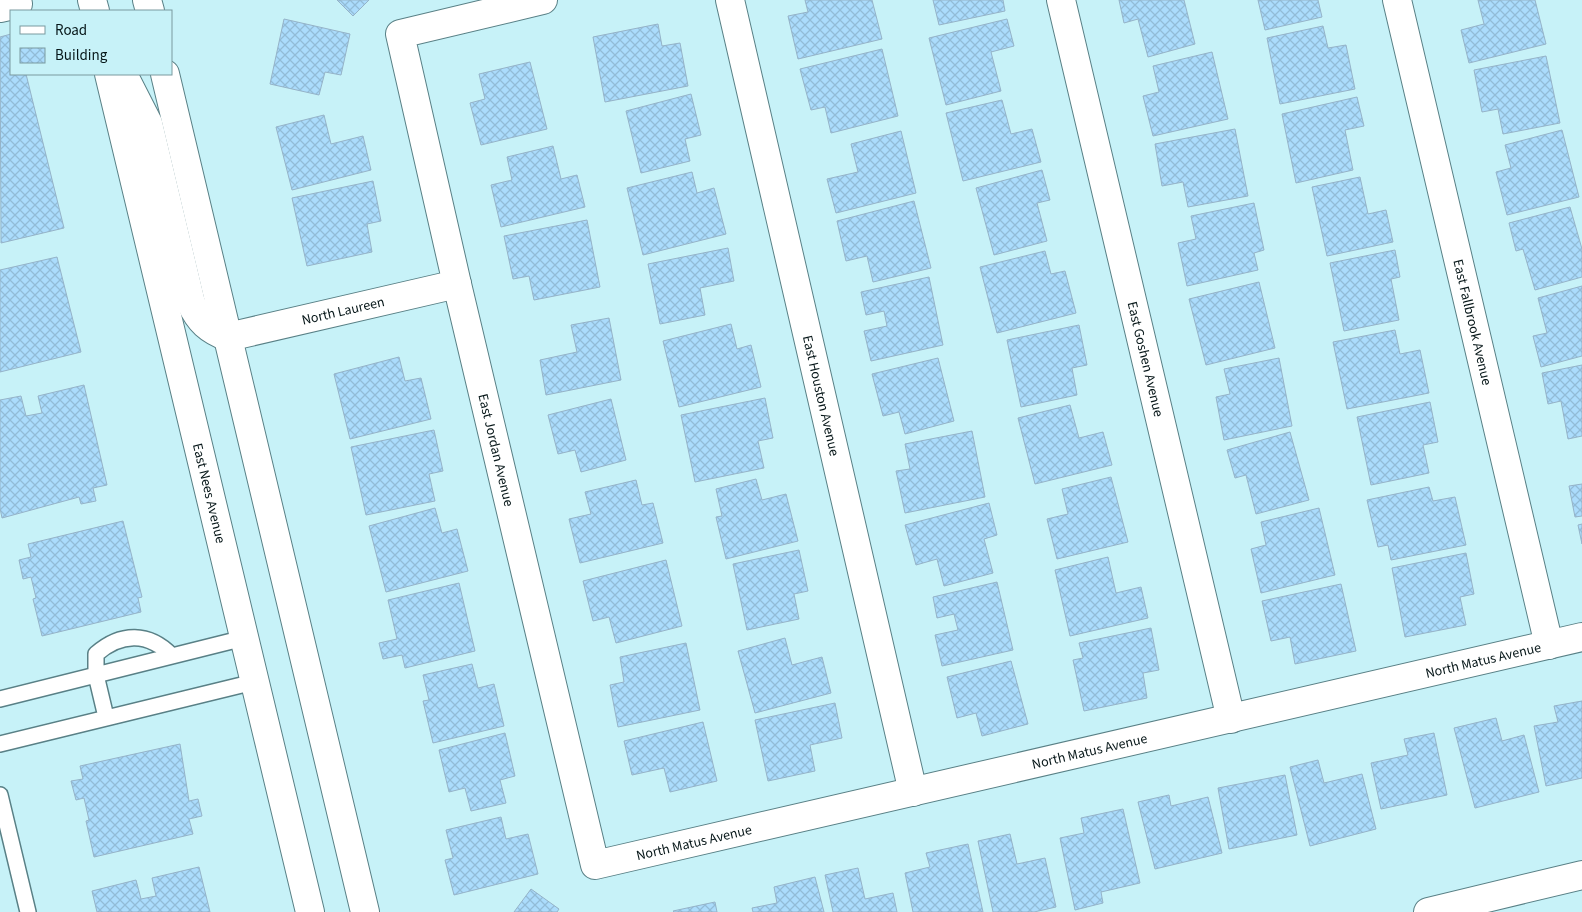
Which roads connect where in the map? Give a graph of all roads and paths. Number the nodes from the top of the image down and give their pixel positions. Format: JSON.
{"nodes":[{"id":1,"x":543,"y":0,"type":"edge"},
{"id":2,"x":730,"y":0,"type":"edge"},
{"id":3,"x":1061,"y":0,"type":"edge"},
{"id":4,"x":1397,"y":0,"type":"edge"},
{"id":5,"x":109,"y":75,"type":"edge"},
{"id":6,"x":124,"y":75,"type":"edge"},
{"id":7,"x":165,"y":75,"type":"edge"},
{"id":8,"x":457,"y":284,"type":"junction"},
{"id":9,"x":228,"y":336,"type":"junction"},
{"id":10,"x":1582,"y":637,"type":"edge"},
{"id":11,"x":244,"y":638,"type":"junction"},
{"id":12,"x":1549,"y":645,"type":"junction"},
{"id":13,"x":172,"y":656,"type":"junction"},
{"id":14,"x":96,"y":675,"type":"junction"},
{"id":15,"x":254,"y":682,"type":"junction"},
{"id":16,"x":0,"y":698,"type":"edge"},
{"id":17,"x":106,"y":717,"type":"junction"},
{"id":18,"x":1231,"y":719,"type":"junction"},
{"id":19,"x":0,"y":744,"type":"edge"},
{"id":20,"x":913,"y":792,"type":"junction"},
{"id":21,"x":0,"y":795,"type":"edge"},
{"id":22,"x":595,"y":866,"type":"joint"},
{"id":23,"x":1582,"y":875,"type":"edge"},
{"id":24,"x":1513,"y":892,"type":"junction"},
{"id":25,"x":28,"y":912,"type":"edge"},
{"id":26,"x":310,"y":912,"type":"edge"},
{"id":27,"x":365,"y":912,"type":"edge"},
{"id":28,"x":1428,"y":912,"type":"edge"},
{"id":29,"x":1470,"y":912,"type":"edge"}],
"edges":[{"from":1,"to":8,"type":"street","name":"East Jordan Avenue"},
{"from":2,"to":20,"type":"street","name":"East Houston Avenue"},
{"from":3,"to":18,"type":"street","name":"East Goshen Avenue"},
{"from":4,"to":12,"type":"street","name":"East Fallbrook Avenue"},
{"from":5,"to":11,"type":"street","name":"East Nees Avenue"},
{"from":6,"to":9,"type":"street"},
{"from":7,"to":9,"type":"street"},
{"from":8,"to":9,"type":"street","name":"North Laureen"},
{"from":8,"to":22,"type":"street","name":"East Jordan Avenue"},
{"from":9,"to":27,"type":"street"},
{"from":10,"to":12,"type":"street","name":"North Matus Avenue"},
{"from":11,"to":13,"type":"lane"},
{"from":11,"to":15,"type":"street","name":"East Nees Avenue"},
{"from":12,"to":18,"type":"street","name":"North Matus Avenue"},
{"from":13,"to":14,"type":"lane"},
{"from":13,"to":14,"type":"lane"},
{"from":14,"to":16,"type":"lane"},
{"from":14,"to":17,"type":"lane"},
{"from":15,"to":17,"type":"lane"},
{"from":15,"to":26,"type":"street","name":"East Nees Avenue"},
{"from":17,"to":19,"type":"lane"},
{"from":18,"to":20,"type":"street","name":"North Matus Avenue"},
{"from":20,"to":22,"type":"street","name":"North Matus Avenue"},
{"from":21,"to":25,"type":"lane"},
{"from":23,"to":24,"type":"street"},
{"from":24,"to":28,"type":"street"},
{"from":24,"to":29,"type":"street"}]}
